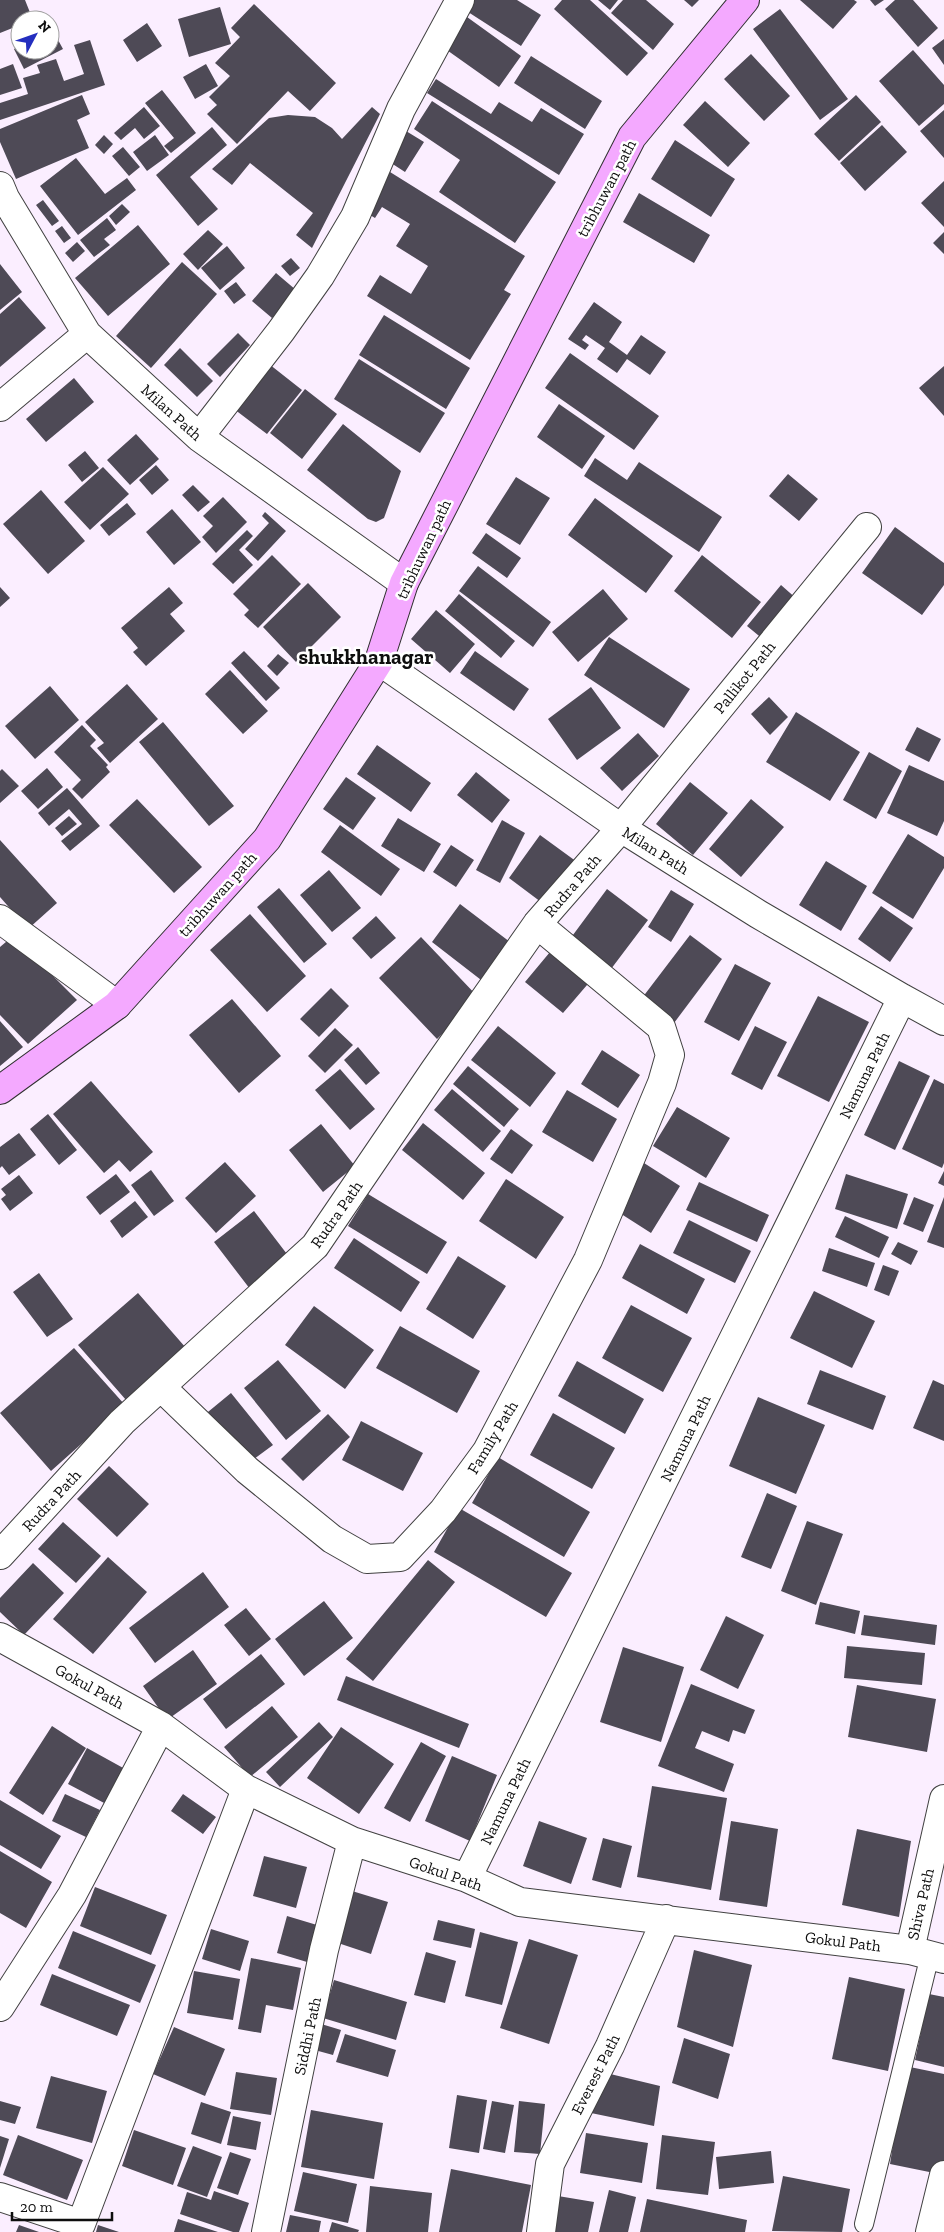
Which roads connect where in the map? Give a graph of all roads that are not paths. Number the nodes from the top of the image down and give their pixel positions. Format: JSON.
{"nodes":[{"id":1,"x":460,"y":0,"type":"edge"},
{"id":2,"x":745,"y":0,"type":"edge"},
{"id":3,"x":0,"y":186,"type":"edge"},
{"id":4,"x":88,"y":334,"type":"junction"},
{"id":5,"x":0,"y":408,"type":"edge"},
{"id":6,"x":199,"y":437,"type":"junction"},
{"id":7,"x":867,"y":527,"type":"dead end"},
{"id":8,"x":404,"y":583,"type":"junction"},
{"id":9,"x":379,"y":661,"type":"junction"},
{"id":10,"x":620,"y":828,"type":"junction"},
{"id":11,"x":0,"y":919,"type":"edge"},
{"id":12,"x":538,"y":924,"type":"junction"},
{"id":13,"x":902,"y":998,"type":"junction"},
{"id":14,"x":117,"y":1006,"type":"junction"},
{"id":15,"x":944,"y":1021,"type":"edge"},
{"id":16,"x":0,"y":1090,"type":"edge"},
{"id":17,"x":162,"y":1388,"type":"junction"},
{"id":18,"x":0,"y":1555,"type":"edge"},
{"id":19,"x":0,"y":1637,"type":"edge"},
{"id":20,"x":162,"y":1726,"type":"junction"},
{"id":21,"x":246,"y":1789,"type":"junction"},
{"id":22,"x":944,"y":1799,"type":"edge"},
{"id":23,"x":352,"y":1841,"type":"junction"},
{"id":24,"x":467,"y":1878,"type":"junction"},
{"id":25,"x":666,"y":1920,"type":"junction"},
{"id":26,"x":928,"y":1955,"type":"edge"},
{"id":27,"x":0,"y":2007,"type":"edge"},
{"id":28,"x":944,"y":2175,"type":"edge"},
{"id":29,"x":1,"y":2203,"type":"edge"},
{"id":30,"x":864,"y":2224,"type":"dead end"},
{"id":31,"x":80,"y":2228,"type":"edge"},
{"id":32,"x":266,"y":2232,"type":"edge"},
{"id":33,"x":541,"y":2232,"type":"edge"},
{"id":34,"x":930,"y":2232,"type":"edge"}],
"edges":[{"from":1,"to":6,"type":"street"},
{"from":2,"to":8,"type":"street","name":"tribhuwan path"},
{"from":3,"to":4,"type":"street","name":"Milan Path"},
{"from":4,"to":5,"type":"street"},
{"from":4,"to":6,"type":"street","name":"Milan Path"},
{"from":6,"to":8,"type":"street","name":"Milan Path"},
{"from":7,"to":10,"type":"street","name":"Pallikot Path"},
{"from":8,"to":9,"type":"street","name":"tribhuwan path"},
{"from":9,"to":10,"type":"street","name":"Milan Path"},
{"from":9,"to":14,"type":"street","name":"tribhuwan path"},
{"from":10,"to":12,"type":"street","name":"Rudra Path"},
{"from":10,"to":13,"type":"street","name":"Milan Path"},
{"from":11,"to":14,"type":"street"},
{"from":12,"to":17,"type":"street","name":"Rudra Path"},
{"from":12,"to":17,"type":"street","name":"Family Path"},
{"from":13,"to":15,"type":"street","name":"Milan Path"},
{"from":13,"to":24,"type":"street","name":"Namuna Path"},
{"from":14,"to":16,"type":"street","name":"tribhuwan path"},
{"from":17,"to":18,"type":"street","name":"Rudra Path"},
{"from":19,"to":20,"type":"street","name":"Gokul Path"},
{"from":20,"to":21,"type":"street","name":"Gokul Path"},
{"from":20,"to":27,"type":"street"},
{"from":21,"to":23,"type":"street","name":"Gokul Path"},
{"from":21,"to":31,"type":"street"},
{"from":22,"to":26,"type":"street","name":"Shiva Path"},
{"from":23,"to":24,"type":"street","name":"Gokul Path"},
{"from":23,"to":32,"type":"street","name":"Siddhi Path"},
{"from":24,"to":25,"type":"street","name":"Gokul Path"},
{"from":25,"to":26,"type":"street","name":"Gokul Path"},
{"from":25,"to":33,"type":"street","name":"Everest Path"},
{"from":26,"to":30,"type":"lane"},
{"from":28,"to":34,"type":"street"},
{"from":29,"to":31,"type":"street"}]}
